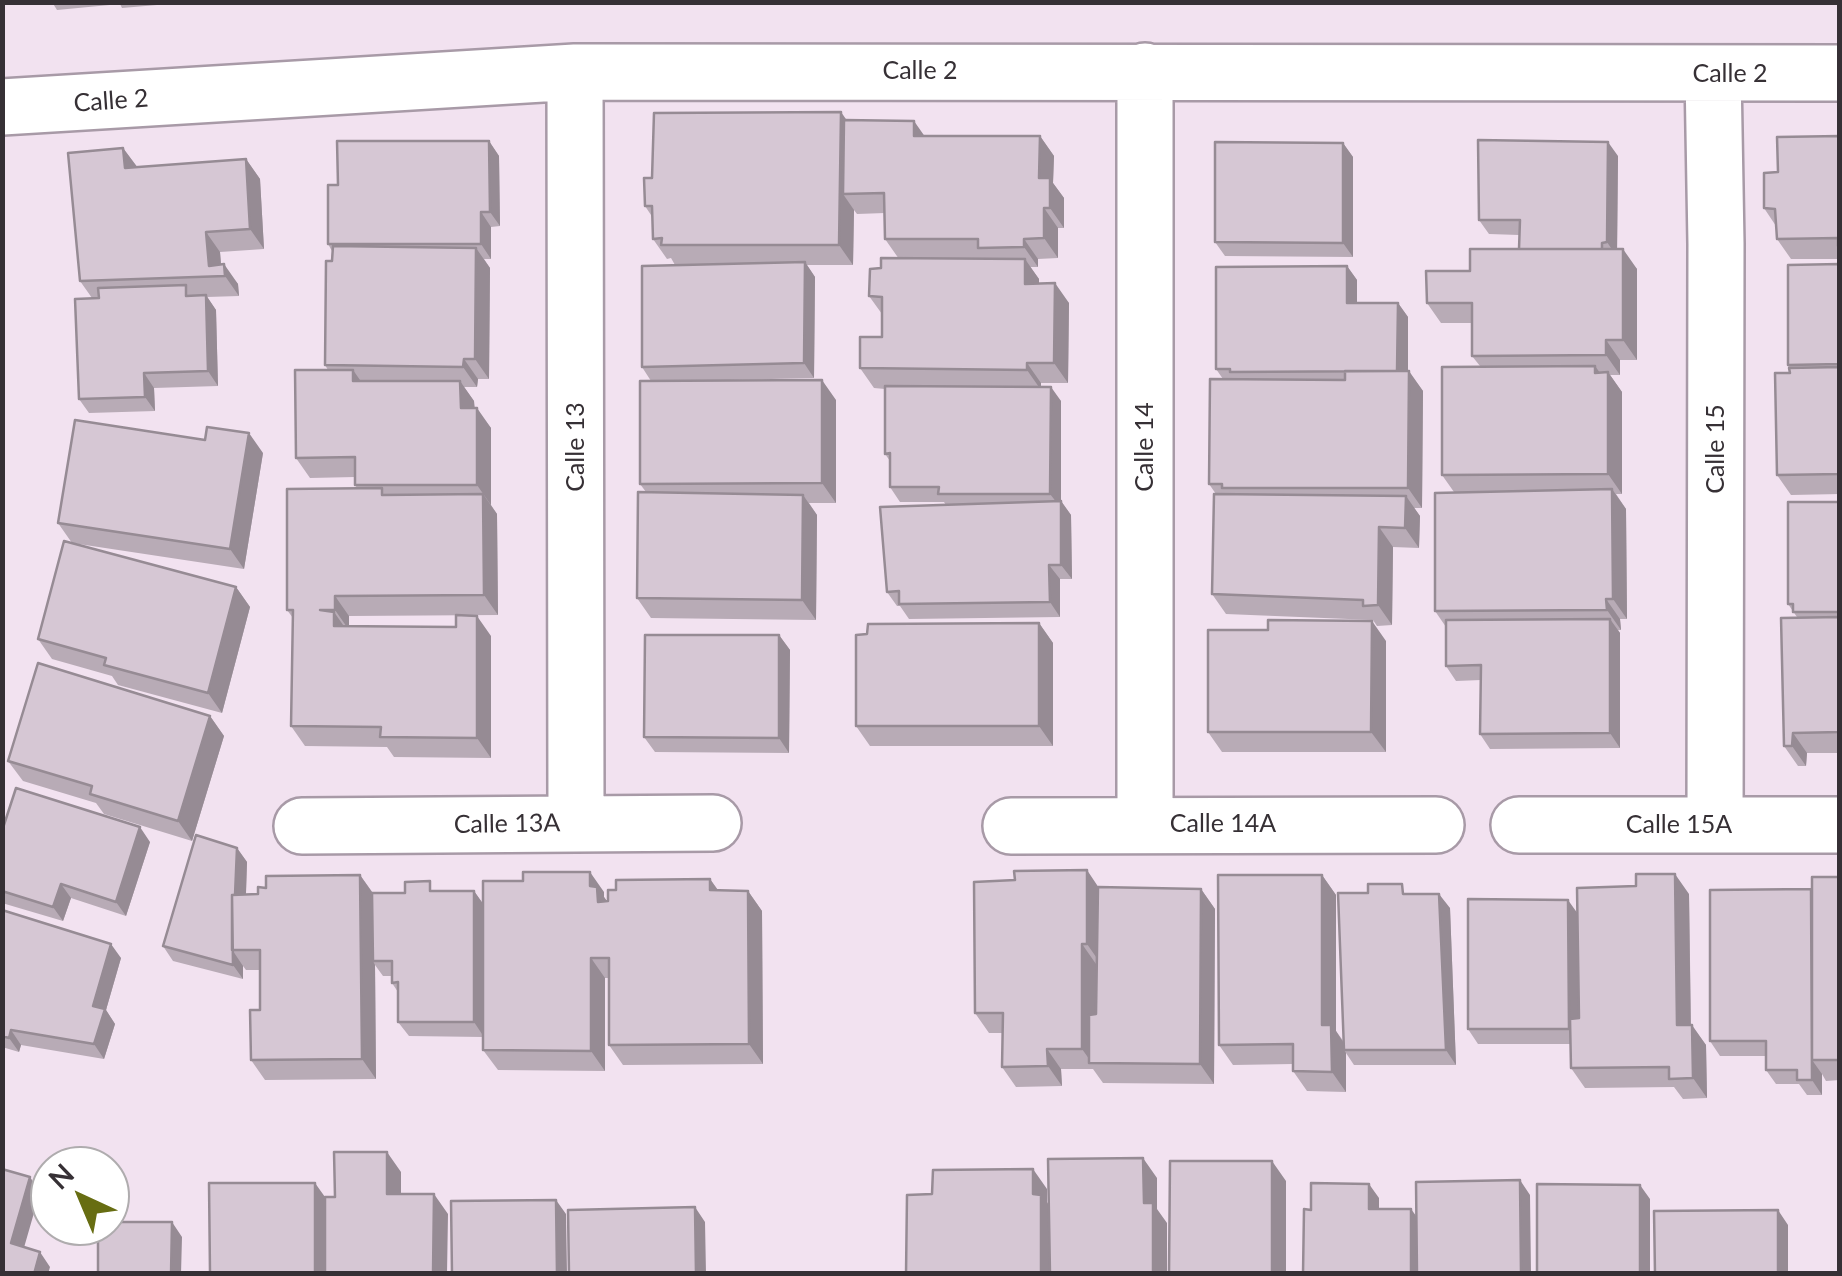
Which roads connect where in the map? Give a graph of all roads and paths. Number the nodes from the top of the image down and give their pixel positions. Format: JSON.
{"nodes":[{"id":1,"x":1145,"y":71,"type":"junction"},
{"id":2,"x":575,"y":72,"type":"junction"},
{"id":3,"x":1713,"y":74,"type":"junction"},
{"id":4,"x":1840,"y":74,"type":"edge"},
{"id":5,"x":2,"y":108,"type":"edge"},
{"id":6,"x":576,"y":823,"type":"junction"},
{"id":7,"x":712,"y":823,"type":"dead end"},
{"id":8,"x":1145,"y":824,"type":"junction"},
{"id":9,"x":1436,"y":824,"type":"dead end"},
{"id":10,"x":1715,"y":824,"type":"junction"},
{"id":11,"x":1519,"y":825,"type":"dead end"},
{"id":12,"x":1840,"y":825,"type":"edge"},
{"id":13,"x":302,"y":826,"type":"dead end"},
{"id":14,"x":1011,"y":826,"type":"dead end"}],
"edges":[{"from":1,"to":2,"type":"street","name":"Calle 2"},
{"from":1,"to":3,"type":"street","name":"Calle 2"},
{"from":1,"to":8,"type":"street","name":"Calle 14"},
{"from":2,"to":5,"type":"street","name":"Calle 2"},
{"from":2,"to":6,"type":"street","name":"Calle 13"},
{"from":3,"to":4,"type":"street","name":"Calle 2"},
{"from":3,"to":10,"type":"street","name":"Calle 15"},
{"from":6,"to":7,"type":"street","name":"Calle 13A"},
{"from":6,"to":13,"type":"street","name":"Calle 13A"},
{"from":8,"to":9,"type":"street","name":"Calle 14A"},
{"from":8,"to":14,"type":"street","name":"Calle 14A"},
{"from":10,"to":11,"type":"street","name":"Calle 15A"},
{"from":10,"to":12,"type":"street","name":"Calle 15A"}]}
